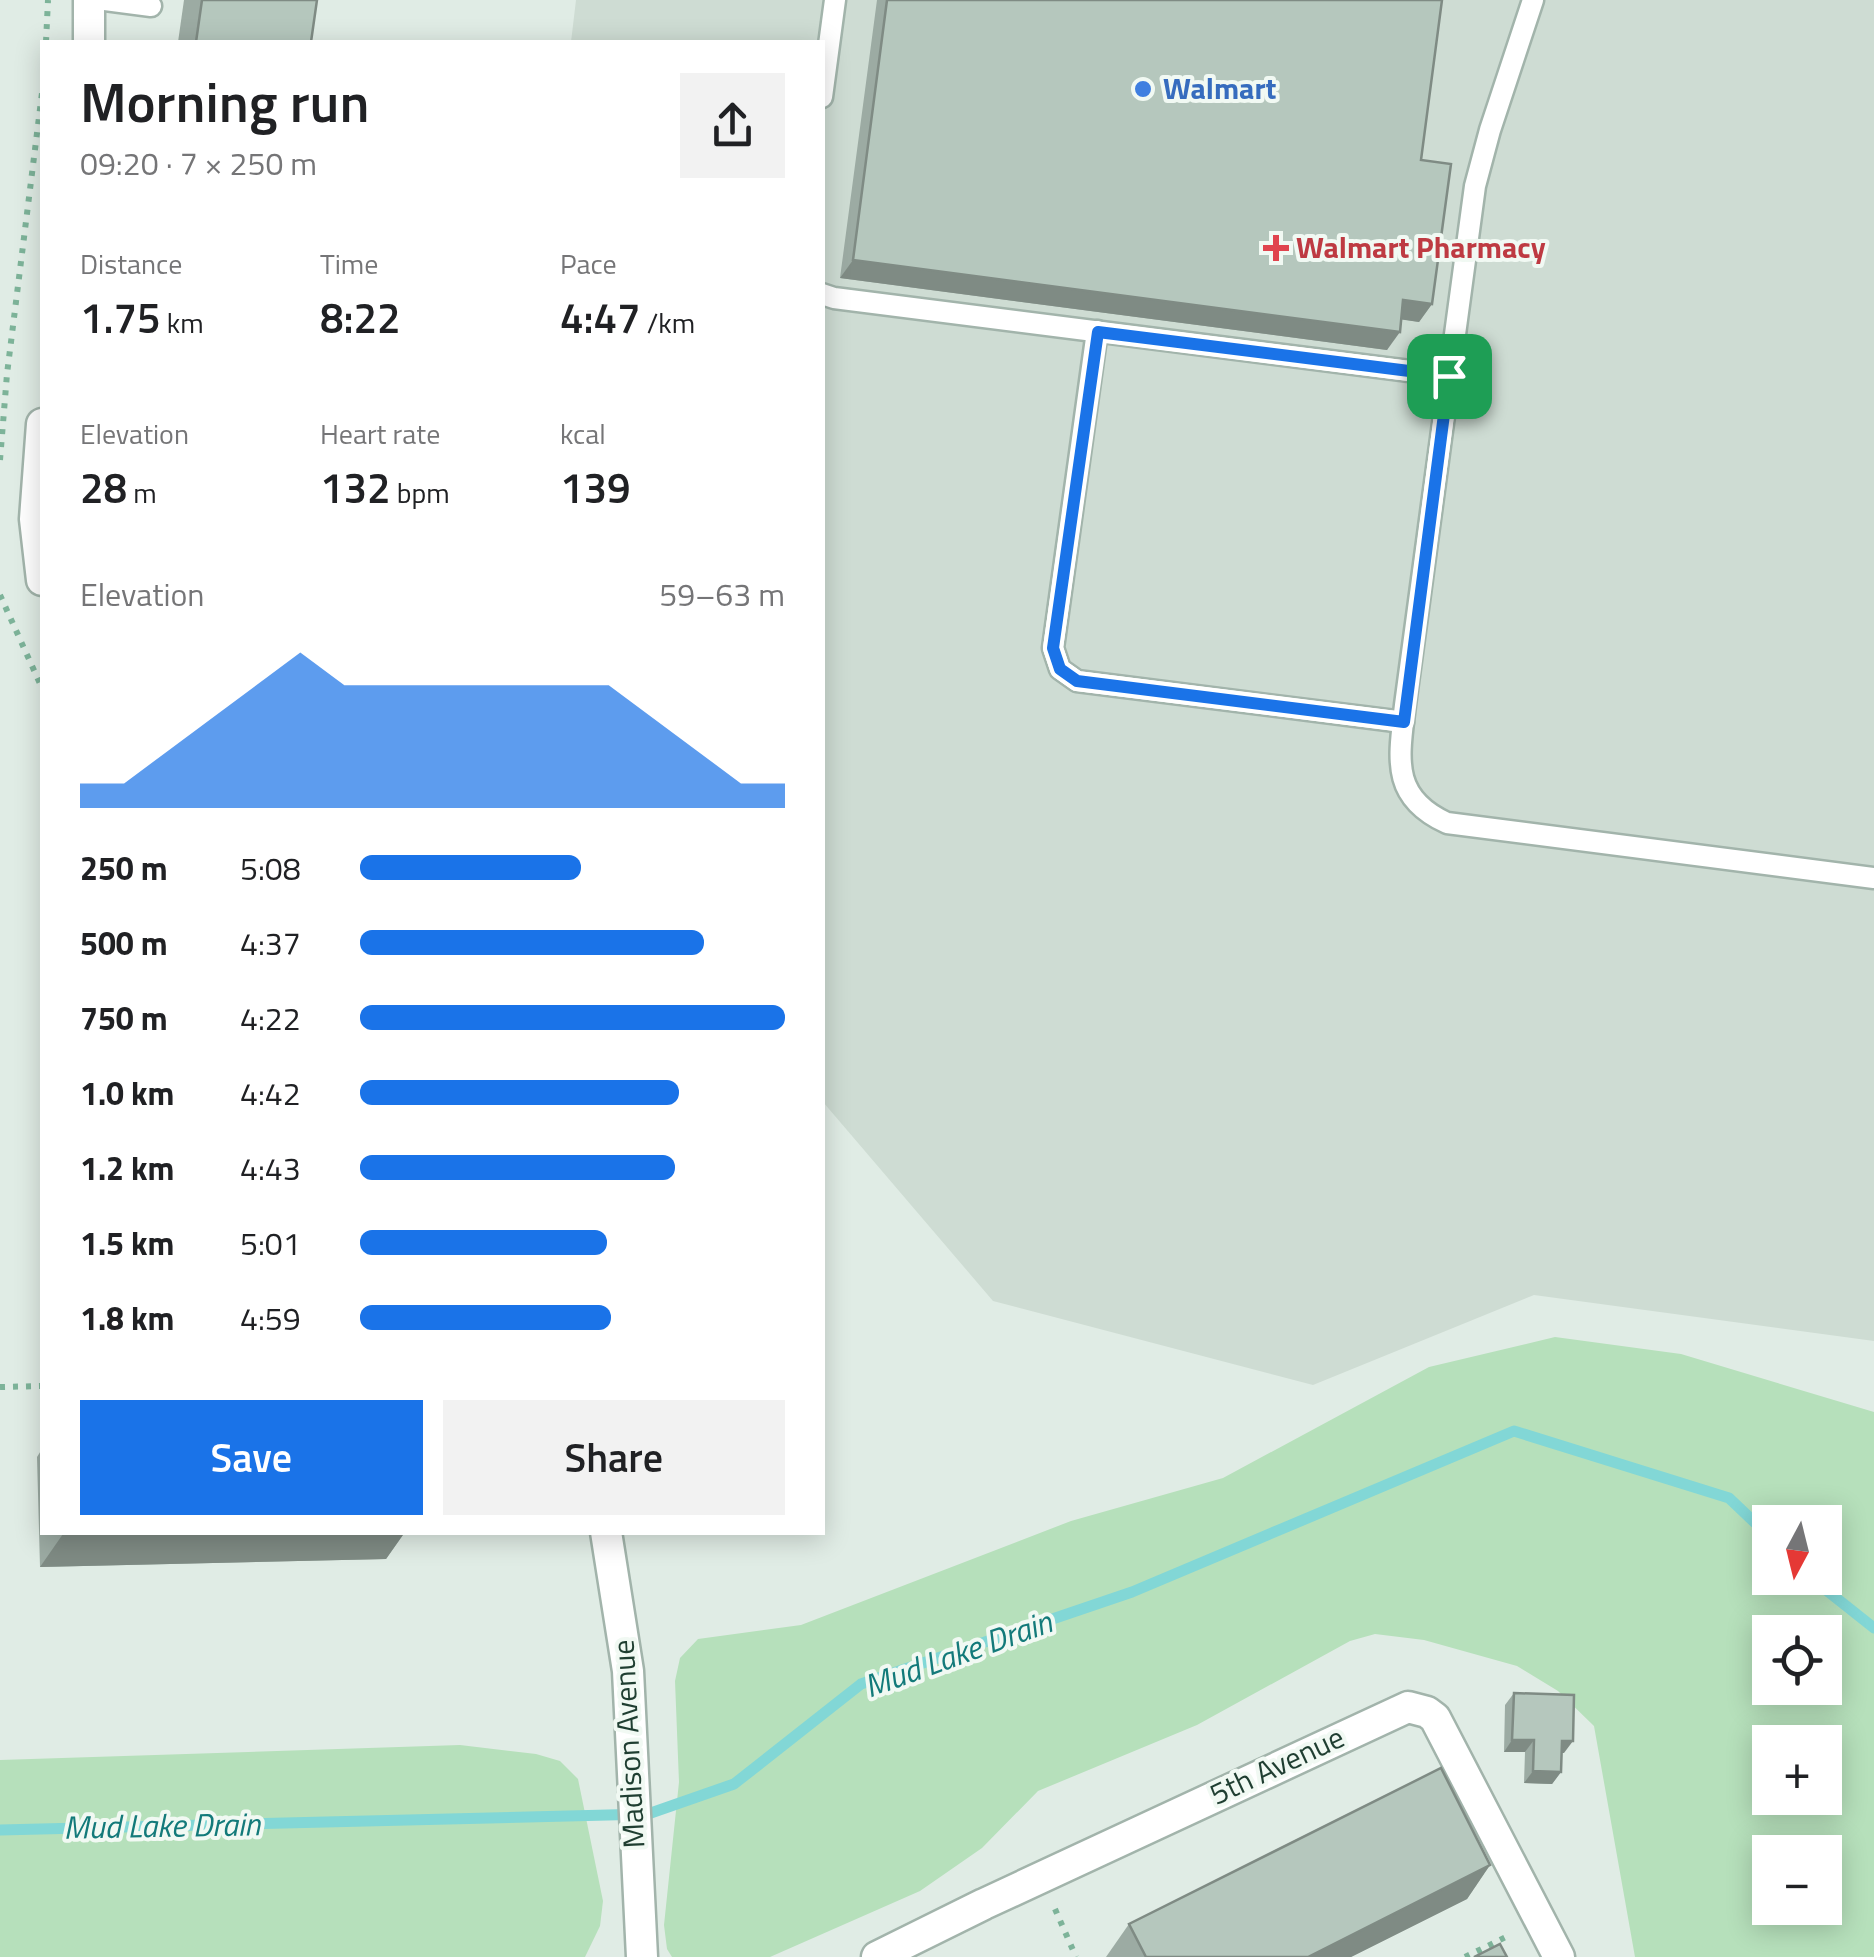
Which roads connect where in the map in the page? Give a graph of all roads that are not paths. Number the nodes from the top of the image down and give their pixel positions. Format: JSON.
{"nodes":[{"id":1,"x":89,"y":0,"type":"edge"},
{"id":2,"x":105,"y":0,"type":"edge"},
{"id":3,"x":835,"y":0,"type":"edge"},
{"id":4,"x":1534,"y":0,"type":"edge"},
{"id":5,"x":151,"y":6,"type":"dead end"},
{"id":6,"x":89,"y":40,"type":"edge"},
{"id":7,"x":825,"y":75,"type":"edge"},
{"id":8,"x":825,"y":295,"type":"edge"},
{"id":9,"x":1098,"y":332,"type":"junction"},
{"id":10,"x":1449,"y":376,"type":"junction"},
{"id":11,"x":40,"y":451,"type":"edge"},
{"id":12,"x":40,"y":563,"type":"edge"},
{"id":13,"x":1404,"y":722,"type":"junction"},
{"id":14,"x":1874,"y":878,"type":"edge"},
{"id":15,"x":606,"y":1535,"type":"edge"},
{"id":16,"x":642,"y":1957,"type":"edge"},
{"id":17,"x":877,"y":1957,"type":"edge"},
{"id":18,"x":1559,"y":1957,"type":"edge"}],
"edges":[{"from":1,"to":6,"type":"street"},
{"from":2,"to":5,"type":"lane"},
{"from":3,"to":7,"type":"lane"},
{"from":4,"to":10,"type":"lane"},
{"from":8,"to":9,"type":"lane"},
{"from":9,"to":10,"type":"lane"},
{"from":9,"to":13,"type":"lane"},
{"from":10,"to":13,"type":"lane"},
{"from":11,"to":12,"type":"street"},
{"from":13,"to":14,"type":"lane"},
{"from":15,"to":16,"type":"street","name":"Madison Avenue"},
{"from":17,"to":18,"type":"street","name":"5th Avenue"}]}
